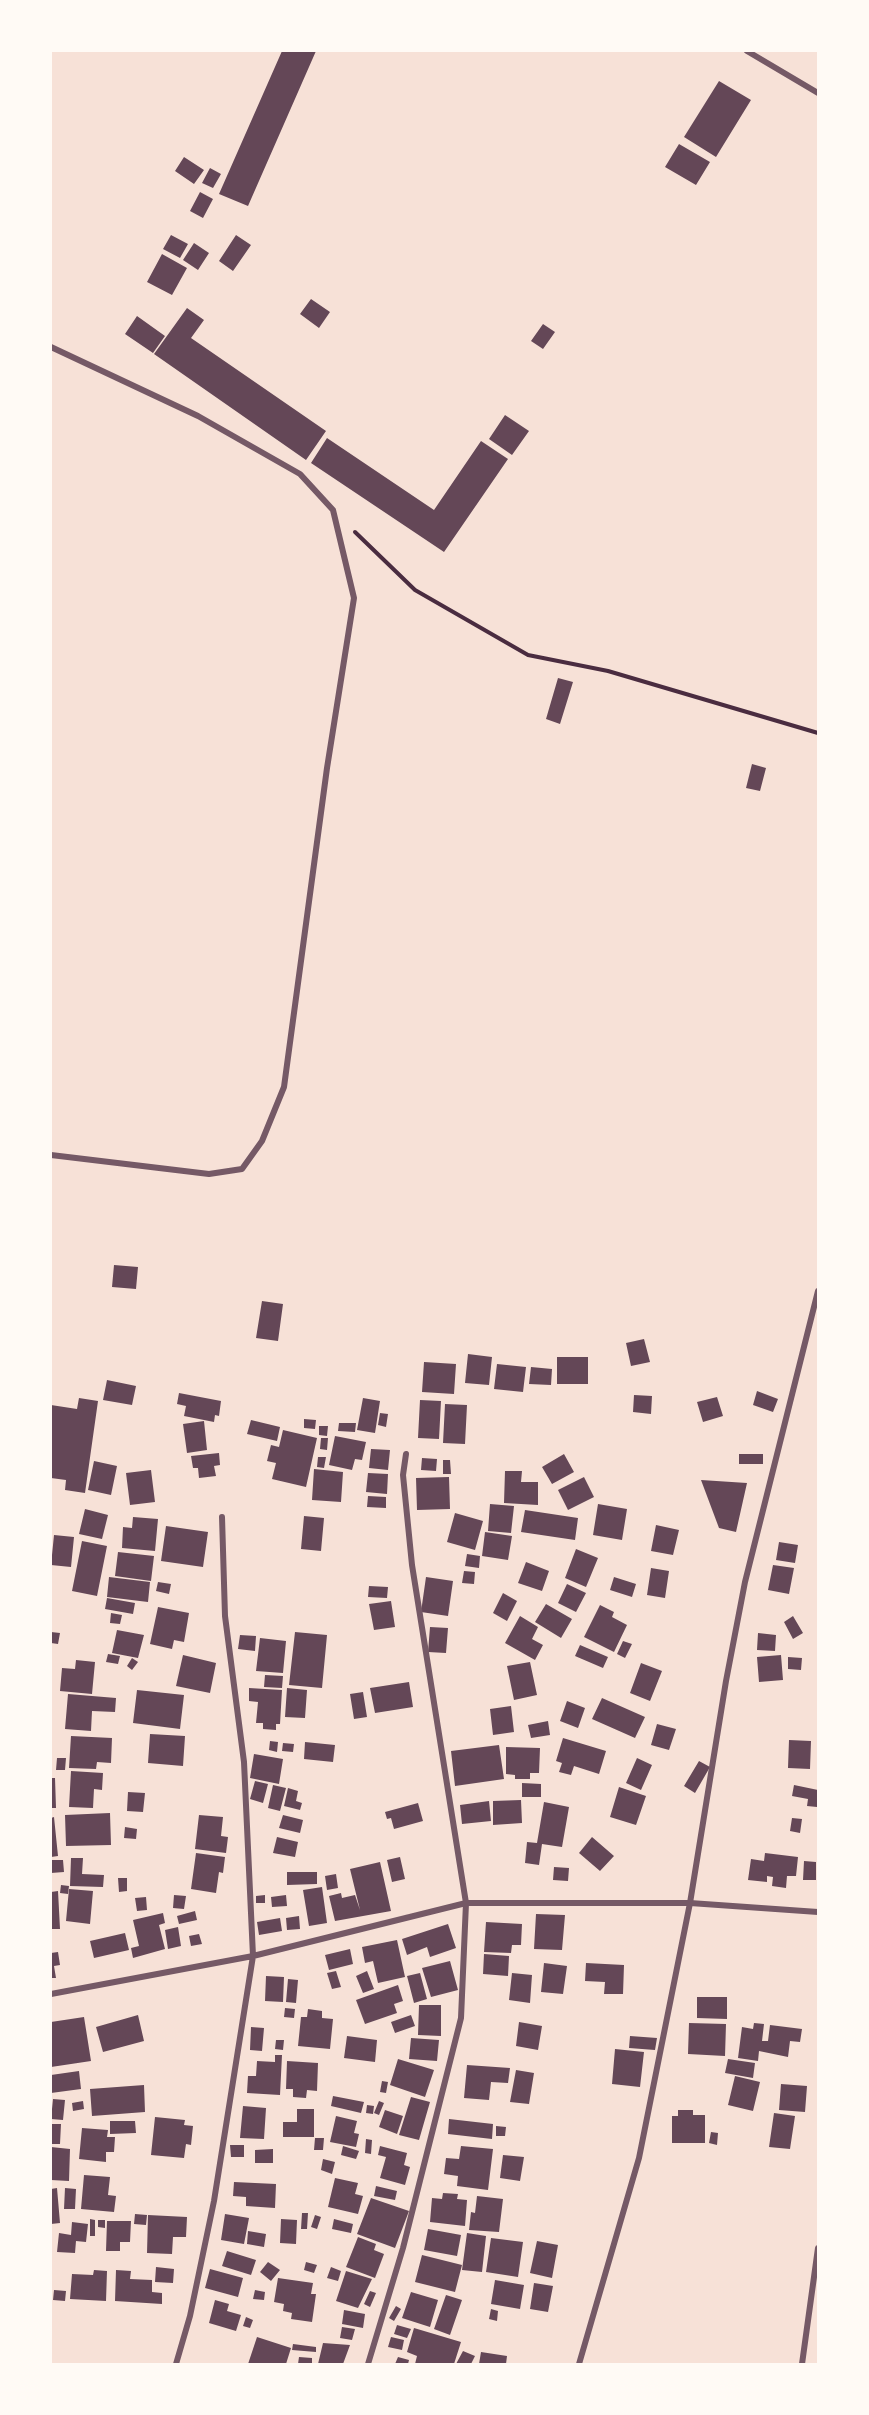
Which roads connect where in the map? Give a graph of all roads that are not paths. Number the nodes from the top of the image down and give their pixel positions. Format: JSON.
{"nodes":[{"id":1,"x":747,"y":51,"type":"edge"},
{"id":2,"x":818,"y":93,"type":"edge"},
{"id":3,"x":51,"y":347,"type":"edge"},
{"id":4,"x":51,"y":1155,"type":"edge"},
{"id":5,"x":818,"y":1291,"type":"edge"},
{"id":6,"x":406,"y":1454,"type":"dead end"},
{"id":7,"x":222,"y":1517,"type":"dead end"},
{"id":8,"x":466,"y":1903,"type":"junction"},
{"id":9,"x":690,"y":1904,"type":"junction"},
{"id":10,"x":818,"y":1912,"type":"edge"},
{"id":11,"x":253,"y":1956,"type":"junction"},
{"id":12,"x":51,"y":1994,"type":"edge"},
{"id":13,"x":818,"y":2248,"type":"edge"},
{"id":14,"x":176,"y":2364,"type":"edge"},
{"id":15,"x":368,"y":2364,"type":"edge"},
{"id":16,"x":579,"y":2364,"type":"edge"},
{"id":17,"x":802,"y":2364,"type":"edge"}],
"edges":[{"from":1,"to":2,"type":"street"},
{"from":3,"to":4,"type":"street"},
{"from":5,"to":9,"type":"street"},
{"from":6,"to":8,"type":"street"},
{"from":7,"to":11,"type":"street"},
{"from":8,"to":9,"type":"street"},
{"from":8,"to":11,"type":"street"},
{"from":8,"to":15,"type":"street"},
{"from":9,"to":10,"type":"street"},
{"from":9,"to":16,"type":"street"},
{"from":11,"to":12,"type":"street"},
{"from":11,"to":14,"type":"street"},
{"from":13,"to":17,"type":"street"}]}
